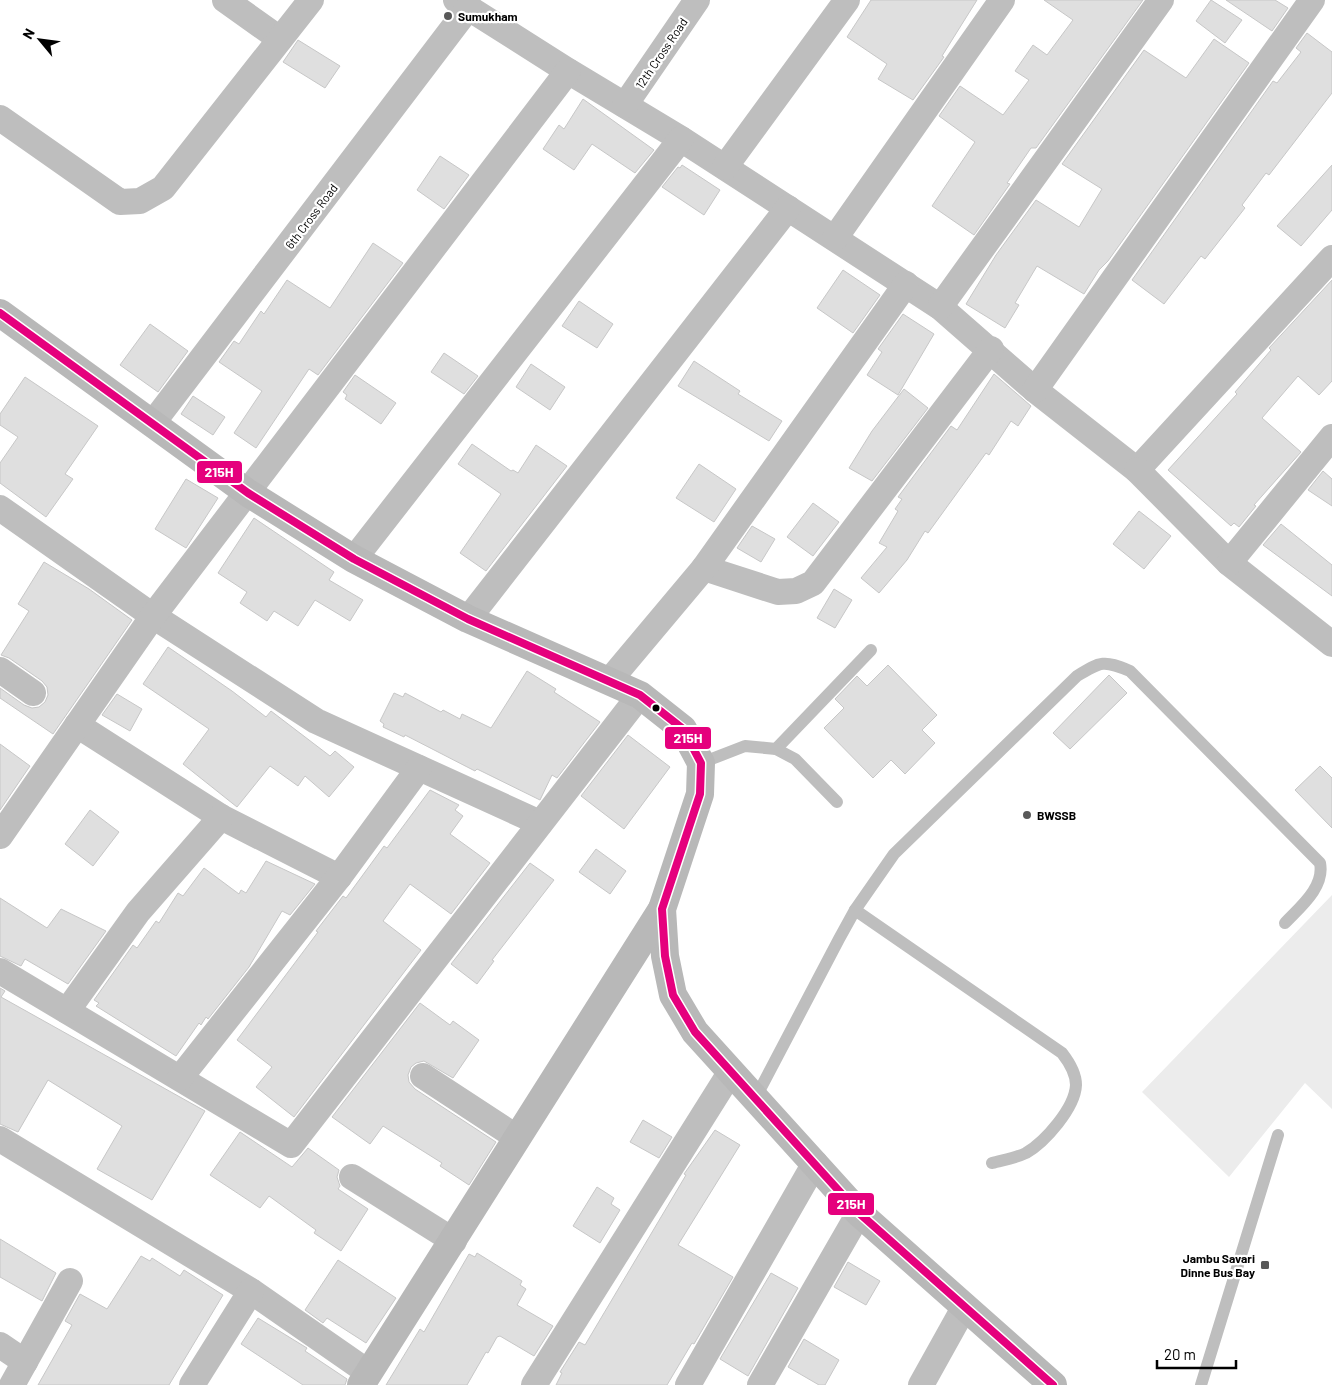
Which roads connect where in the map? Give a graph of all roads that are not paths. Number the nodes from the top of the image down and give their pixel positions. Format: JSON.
{"nodes":[{"id":1,"x":225,"y":0,"type":"edge"},
{"id":2,"x":311,"y":0,"type":"edge"},
{"id":3,"x":697,"y":0,"type":"edge"},
{"id":4,"x":847,"y":0,"type":"edge"},
{"id":5,"x":1002,"y":0,"type":"edge"},
{"id":6,"x":1161,"y":0,"type":"edge"},
{"id":7,"x":1307,"y":2,"type":"edge"},
{"id":8,"x":463,"y":4,"type":"edge"},
{"id":9,"x":280,"y":39,"type":"junction"},
{"id":10,"x":568,"y":71,"type":"junction"},
{"id":11,"x":625,"y":105,"type":"junction"},
{"id":12,"x":0,"y":118,"type":"edge"},
{"id":13,"x":681,"y":139,"type":"junction"},
{"id":14,"x":725,"y":168,"type":"junction"},
{"id":15,"x":788,"y":208,"type":"junction"},
{"id":16,"x":835,"y":238,"type":"junction"},
{"id":17,"x":1332,"y":258,"type":"edge"},
{"id":18,"x":906,"y":284,"type":"junction"},
{"id":19,"x":940,"y":306,"type":"junction"},
{"id":20,"x":0,"y":313,"type":"edge"},
{"id":21,"x":991,"y":349,"type":"junction"},
{"id":22,"x":1035,"y":390,"type":"junction"},
{"id":23,"x":152,"y":424,"type":"junction"},
{"id":24,"x":1332,"y":437,"type":"edge"},
{"id":25,"x":1137,"y":470,"type":"junction"},
{"id":26,"x":248,"y":494,"type":"junction"},
{"id":27,"x":0,"y":508,"type":"edge"},
{"id":28,"x":354,"y":559,"type":"junction"},
{"id":29,"x":1229,"y":563,"type":"junction"},
{"id":30,"x":704,"y":568,"type":"junction"},
{"id":31,"x":153,"y":616,"type":"junction"},
{"id":32,"x":468,"y":619,"type":"junction"},
{"id":33,"x":1332,"y":644,"type":"edge"},
{"id":34,"x":871,"y":650,"type":"dead end"},
{"id":35,"x":0,"y":670,"type":"edge"},
{"id":36,"x":610,"y":680,"type":"junction"},
{"id":37,"x":33,"y":693,"type":"dead end"},
{"id":38,"x":640,"y":695,"type":"junction"},
{"id":39,"x":78,"y":725,"type":"junction"},
{"id":40,"x":776,"y":749,"type":"junction"},
{"id":41,"x":701,"y":763,"type":"junction"},
{"id":42,"x":419,"y":768,"type":"junction"},
{"id":43,"x":837,"y":802,"type":"dead end"},
{"id":44,"x":221,"y":817,"type":"junction"},
{"id":45,"x":540,"y":823,"type":"junction"},
{"id":46,"x":0,"y":836,"type":"edge"},
{"id":47,"x":339,"y":877,"type":"junction"},
{"id":48,"x":662,"y":909,"type":"junction"},
{"id":49,"x":855,"y":910,"type":"junction"},
{"id":50,"x":1285,"y":923,"type":"dead end"},
{"id":51,"x":0,"y":971,"type":"edge"},
{"id":52,"x":67,"y":1011,"type":"junction"},
{"id":53,"x":730,"y":1073,"type":"junction"},
{"id":54,"x":423,"y":1076,"type":"dead end"},
{"id":55,"x":180,"y":1078,"type":"junction"},
{"id":56,"x":755,"y":1099,"type":"junction"},
{"id":57,"x":1278,"y":1135,"type":"dead end"},
{"id":58,"x":516,"y":1137,"type":"junction"},
{"id":59,"x":0,"y":1139,"type":"edge"},
{"id":60,"x":815,"y":1163,"type":"junction"},
{"id":61,"x":992,"y":1163,"type":"dead end"},
{"id":62,"x":352,"y":1177,"type":"dead end"},
{"id":63,"x":859,"y":1213,"type":"junction"},
{"id":64,"x":454,"y":1241,"type":"junction"},
{"id":65,"x":70,"y":1281,"type":"dead end"},
{"id":66,"x":251,"y":1291,"type":"junction"},
{"id":67,"x":965,"y":1306,"type":"junction"},
{"id":68,"x":0,"y":1345,"type":"edge"},
{"id":69,"x":25,"y":1362,"type":"junction"},
{"id":70,"x":365,"y":1379,"type":"edge"},
{"id":71,"x":12,"y":1385,"type":"edge"},
{"id":72,"x":192,"y":1385,"type":"edge"},
{"id":73,"x":534,"y":1385,"type":"edge"},
{"id":74,"x":688,"y":1385,"type":"edge"},
{"id":75,"x":760,"y":1385,"type":"edge"},
{"id":76,"x":921,"y":1385,"type":"edge"},
{"id":77,"x":1053,"y":1385,"type":"edge"},
{"id":78,"x":1201,"y":1385,"type":"edge"}],
"edges":[{"from":1,"to":9,"type":"street"},
{"from":2,"to":9,"type":"street"},
{"from":3,"to":11,"type":"street","name":"12th Cross Road"},
{"from":4,"to":14,"type":"street"},
{"from":5,"to":16,"type":"street"},
{"from":6,"to":19,"type":"street"},
{"from":7,"to":22,"type":"street"},
{"from":8,"to":10,"type":"street"},
{"from":8,"to":23,"type":"street","name":"6th Cross Road"},
{"from":9,"to":12,"type":"street"},
{"from":10,"to":11,"type":"street"},
{"from":10,"to":26,"type":"street"},
{"from":11,"to":13,"type":"street"},
{"from":13,"to":14,"type":"street"},
{"from":13,"to":28,"type":"street"},
{"from":14,"to":15,"type":"street"},
{"from":15,"to":16,"type":"street"},
{"from":15,"to":32,"type":"street"},
{"from":16,"to":18,"type":"street"},
{"from":17,"to":25,"type":"street"},
{"from":18,"to":19,"type":"street"},
{"from":18,"to":30,"type":"street"},
{"from":19,"to":21,"type":"street"},
{"from":20,"to":23,"type":"main road"},
{"from":21,"to":22,"type":"street"},
{"from":21,"to":30,"type":"street"},
{"from":22,"to":25,"type":"street"},
{"from":23,"to":26,"type":"main road"},
{"from":24,"to":29,"type":"street"},
{"from":25,"to":29,"type":"street"},
{"from":26,"to":28,"type":"main road"},
{"from":26,"to":31,"type":"street"},
{"from":27,"to":31,"type":"street"},
{"from":28,"to":32,"type":"main road"},
{"from":29,"to":33,"type":"street"},
{"from":30,"to":36,"type":"street"},
{"from":31,"to":39,"type":"street"},
{"from":31,"to":42,"type":"street"},
{"from":32,"to":36,"type":"main road"},
{"from":34,"to":40,"type":"lane"},
{"from":35,"to":37,"type":"street"},
{"from":36,"to":38,"type":"main road"},
{"from":38,"to":41,"type":"main road"},
{"from":38,"to":45,"type":"street"},
{"from":39,"to":44,"type":"street"},
{"from":39,"to":46,"type":"street"},
{"from":40,"to":41,"type":"lane"},
{"from":40,"to":43,"type":"lane"},
{"from":41,"to":48,"type":"main road"},
{"from":42,"to":45,"type":"street"},
{"from":42,"to":47,"type":"street"},
{"from":44,"to":47,"type":"street"},
{"from":44,"to":52,"type":"street"},
{"from":45,"to":55,"type":"street"},
{"from":47,"to":55,"type":"street"},
{"from":48,"to":53,"type":"main road"},
{"from":48,"to":58,"type":"main road"},
{"from":49,"to":50,"type":"lane"},
{"from":49,"to":56,"type":"lane"},
{"from":49,"to":61,"type":"lane"},
{"from":51,"to":52,"type":"street"},
{"from":52,"to":55,"type":"street"},
{"from":53,"to":56,"type":"main road"},
{"from":53,"to":73,"type":"street"},
{"from":54,"to":58,"type":"street"},
{"from":56,"to":60,"type":"main road"},
{"from":57,"to":78,"type":"lane"},
{"from":58,"to":64,"type":"main road"},
{"from":59,"to":66,"type":"street"},
{"from":60,"to":63,"type":"main road"},
{"from":60,"to":74,"type":"street"},
{"from":62,"to":64,"type":"street"},
{"from":63,"to":67,"type":"main road"},
{"from":63,"to":75,"type":"street"},
{"from":64,"to":70,"type":"main road"},
{"from":65,"to":69,"type":"street"},
{"from":66,"to":70,"type":"street"},
{"from":66,"to":72,"type":"street"},
{"from":67,"to":76,"type":"street"},
{"from":67,"to":77,"type":"main road"},
{"from":68,"to":69,"type":"street"},
{"from":69,"to":71,"type":"street"}]}
